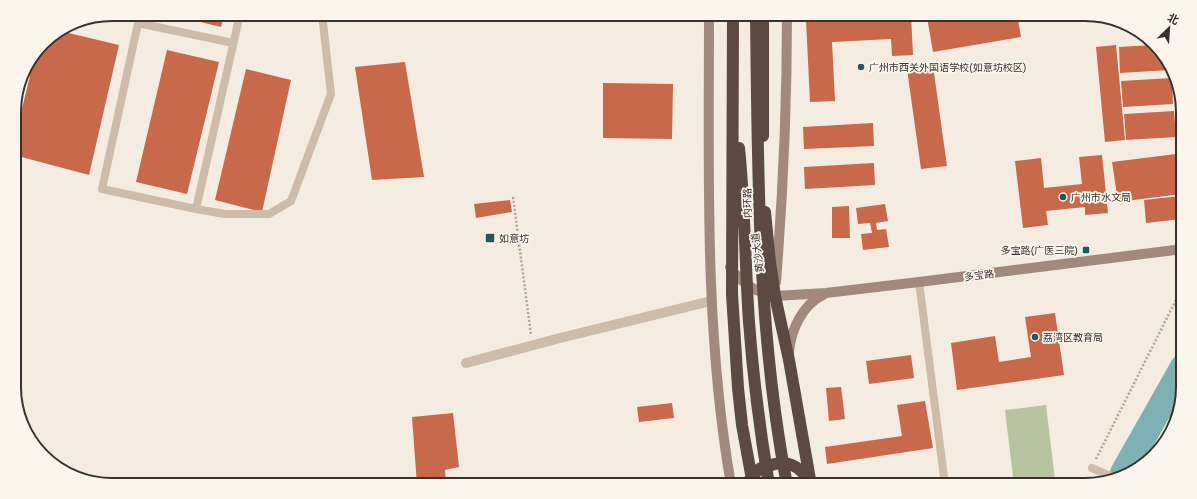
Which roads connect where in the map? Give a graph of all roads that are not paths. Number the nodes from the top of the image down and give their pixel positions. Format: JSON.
{"nodes":[{"id":1,"x":238,"y":21,"type":"edge"},
{"id":2,"x":323,"y":21,"type":"edge"},
{"id":3,"x":709,"y":21,"type":"edge"},
{"id":4,"x":732,"y":21,"type":"edge"},
{"id":5,"x":732,"y":21,"type":"edge"},
{"id":6,"x":756,"y":21,"type":"edge"},
{"id":7,"x":762,"y":21,"type":"edge"},
{"id":8,"x":787,"y":21,"type":"edge"},
{"id":9,"x":138,"y":23,"type":"joint"},
{"id":10,"x":233,"y":43,"type":"junction"},
{"id":11,"x":733,"y":87,"type":"junction"},
{"id":12,"x":196,"y":209,"type":"junction"},
{"id":13,"x":1176,"y":250,"type":"edge"},
{"id":14,"x":729,"y":265,"type":"joint"},
{"id":15,"x":919,"y":282,"type":"junction"},
{"id":16,"x":826,"y":293,"type":"junction"},
{"id":17,"x":775,"y":296,"type":"junction"},
{"id":18,"x":711,"y":301,"type":"junction"},
{"id":19,"x":789,"y":360,"type":"junction"},
{"id":20,"x":466,"y":363,"type":"dead end"},
{"id":21,"x":1092,"y":468,"type":"road end"},
{"id":22,"x":1108,"y":475,"type":"edge"},
{"id":23,"x":730,"y":478,"type":"edge"},
{"id":24,"x":750,"y":478,"type":"edge"},
{"id":25,"x":754,"y":478,"type":"edge"},
{"id":26,"x":768,"y":478,"type":"edge"},
{"id":27,"x":786,"y":478,"type":"edge"},
{"id":28,"x":808,"y":478,"type":"edge"},
{"id":29,"x":810,"y":478,"type":"edge"},
{"id":30,"x":944,"y":478,"type":"edge"}],
"edges":[{"from":1,"to":10,"type":"lane"},
{"from":2,"to":12,"type":"lane"},
{"from":3,"to":18,"type":"main road"},
{"from":4,"to":11,"type":"highway","name":"内环路","bridge":true},
{"from":5,"to":14,"type":"highway"},
{"from":6,"to":27,"type":"highway","name":"内环路","bridge":true},
{"from":7,"to":17,"type":"highway","name":"黄沙大道"},
{"from":8,"to":17,"type":"main road"},
{"from":9,"to":10,"type":"lane"},
{"from":9,"to":12,"type":"lane"},
{"from":10,"to":12,"type":"lane"},
{"from":11,"to":24,"type":"highway","name":"内环路","bridge":true},
{"from":11,"to":26,"type":"highway","bridge":true},
{"from":13,"to":15,"type":"main road","name":"多宝路"},
{"from":14,"to":17,"type":"main road"},
{"from":15,"to":16,"type":"main road","name":"多宝路"},
{"from":15,"to":30,"type":"lane"},
{"from":16,"to":17,"type":"main road","name":"多宝路"},
{"from":16,"to":19,"type":"main road"},
{"from":17,"to":19,"type":"highway","name":"黄沙大道"},
{"from":18,"to":20,"type":"street"},
{"from":18,"to":23,"type":"main road"},
{"from":19,"to":29,"type":"highway","name":"黄沙大道"},
{"from":21,"to":22,"type":"lane"},
{"from":25,"to":28,"type":"highway"}]}
